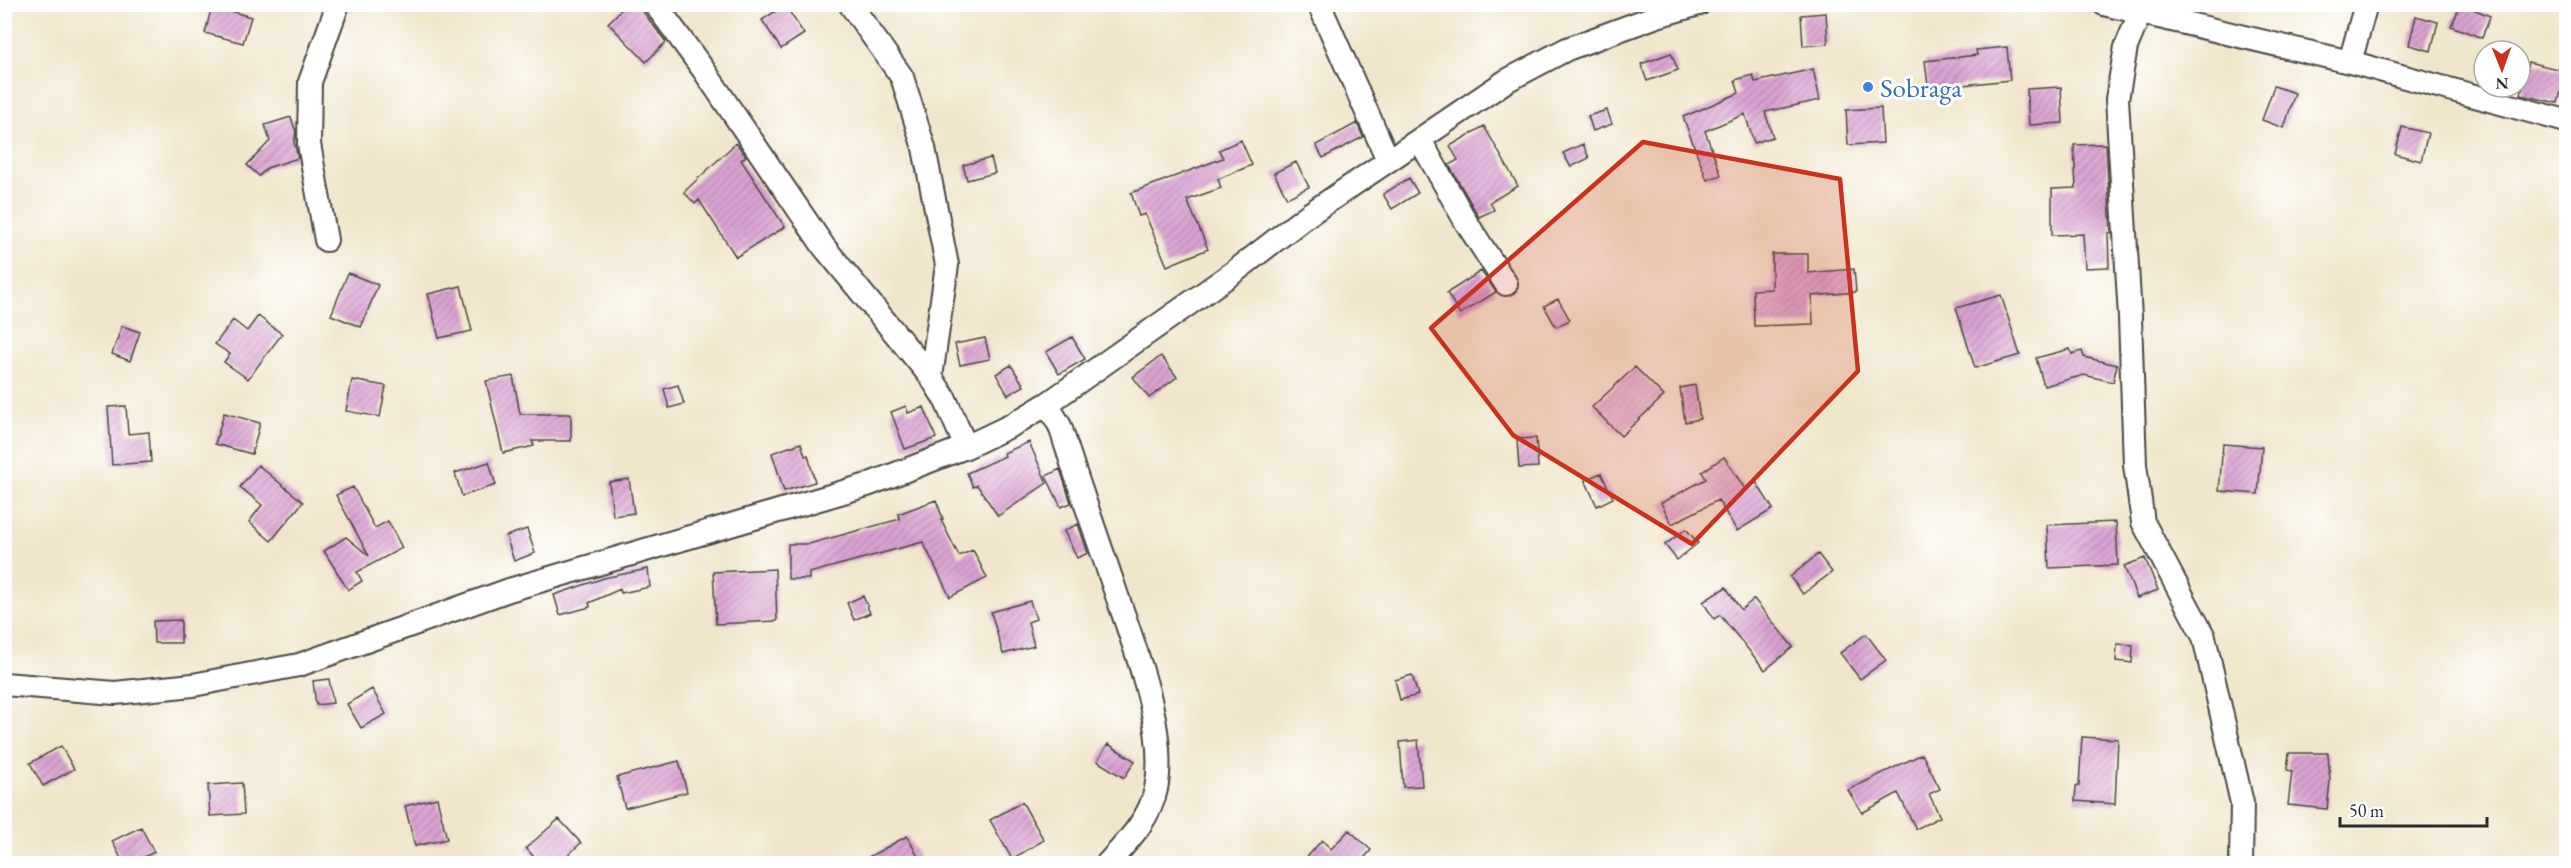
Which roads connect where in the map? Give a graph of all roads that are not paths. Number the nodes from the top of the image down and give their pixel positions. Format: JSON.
{"nodes":[{"id":1,"x":338,"y":4,"type":"edge"},
{"id":2,"x":655,"y":4,"type":"edge"},
{"id":3,"x":850,"y":4,"type":"edge"},
{"id":4,"x":1319,"y":4,"type":"edge"},
{"id":5,"x":1699,"y":4,"type":"edge"},
{"id":6,"x":2104,"y":4,"type":"edge"},
{"id":7,"x":2366,"y":4,"type":"edge"},
{"id":8,"x":2142,"y":8,"type":"edge"},
{"id":9,"x":1654,"y":10,"type":"edge"},
{"id":10,"x":2350,"y":62,"type":"junction"},
{"id":11,"x":2566,"y":121,"type":"edge"},
{"id":12,"x":1420,"y":140,"type":"junction"},
{"id":13,"x":1388,"y":160,"type":"junction"},
{"id":14,"x":326,"y":240,"type":"dead end"},
{"id":15,"x":1506,"y":284,"type":"dead end"},
{"id":16,"x":931,"y":377,"type":"junction"},
{"id":17,"x":1047,"y":404,"type":"junction"},
{"id":18,"x":966,"y":447,"type":"junction"},
{"id":19,"x":4,"y":684,"type":"edge"},
{"id":20,"x":1107,"y":864,"type":"edge"},
{"id":21,"x":2241,"y":864,"type":"edge"}],
"edges":[{"from":1,"to":14,"type":"street"},
{"from":2,"to":16,"type":"street"},
{"from":3,"to":16,"type":"street"},
{"from":4,"to":13,"type":"street"},
{"from":5,"to":9,"type":"street"},
{"from":6,"to":8,"type":"street"},
{"from":7,"to":10,"type":"street"},
{"from":8,"to":10,"type":"street"},
{"from":8,"to":21,"type":"street"},
{"from":9,"to":12,"type":"street"},
{"from":10,"to":11,"type":"street"},
{"from":12,"to":13,"type":"street"},
{"from":12,"to":15,"type":"street"},
{"from":13,"to":17,"type":"street"},
{"from":16,"to":18,"type":"street"},
{"from":17,"to":18,"type":"street"},
{"from":17,"to":20,"type":"street"},
{"from":18,"to":19,"type":"street"}]}
